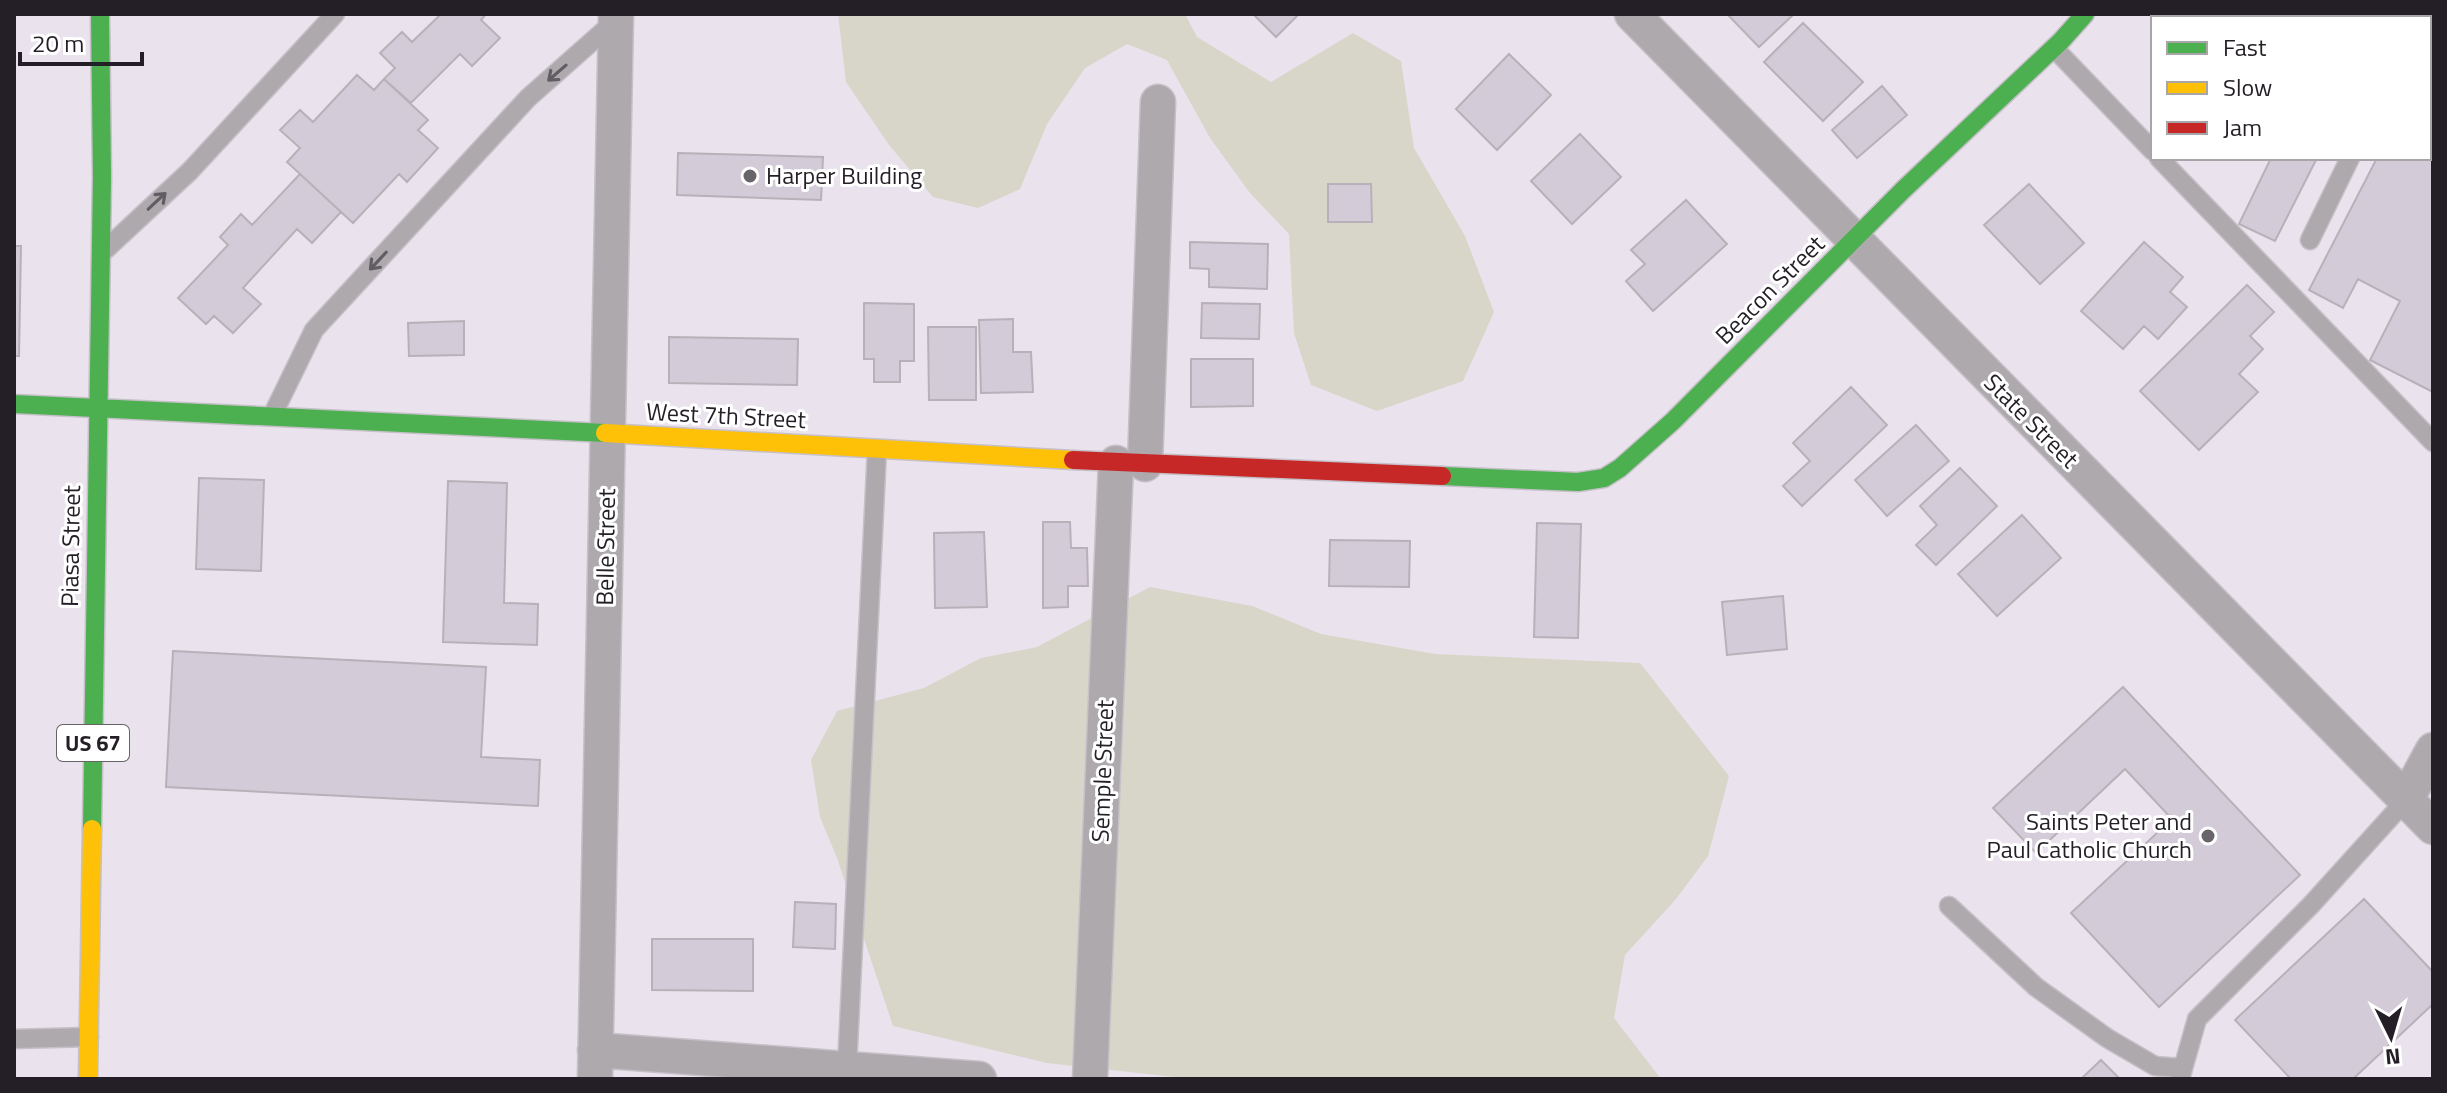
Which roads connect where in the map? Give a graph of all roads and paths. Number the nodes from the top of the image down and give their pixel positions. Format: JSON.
{"nodes":[{"id":1,"x":100,"y":14,"type":"edge"},
{"id":2,"x":335,"y":14,"type":"edge"},
{"id":3,"x":1632,"y":14,"type":"edge"},
{"id":4,"x":2085,"y":14,"type":"edge"},
{"id":5,"x":616,"y":18,"type":"edge"},
{"id":6,"x":2054,"y":48,"type":"junction"},
{"id":7,"x":1158,"y":102,"type":"dead end"},
{"id":8,"x":2151,"y":149,"type":"edge"},
{"id":9,"x":2161,"y":160,"type":"edge"},
{"id":10,"x":2349,"y":160,"type":"edge"},
{"id":11,"x":2310,"y":240,"type":"dead end"},
{"id":12,"x":1853,"y":241,"type":"junction"},
{"id":13,"x":100,"y":254,"type":"junction"},
{"id":14,"x":14,"y":404,"type":"edge"},
{"id":15,"x":97,"y":408,"type":"junction"},
{"id":16,"x":273,"y":415,"type":"junction"},
{"id":17,"x":609,"y":434,"type":"junction"},
{"id":18,"x":2433,"y":442,"type":"edge"},
{"id":19,"x":877,"y":449,"type":"junction"},
{"id":20,"x":1130,"y":463,"type":"junction"},
{"id":21,"x":1436,"y":476,"type":"joint"},
{"id":22,"x":2433,"y":750,"type":"edge"},
{"id":23,"x":2406,"y":800,"type":"junction"},
{"id":24,"x":2433,"y":827,"type":"edge"},
{"id":25,"x":1949,"y":906,"type":"dead end"},
{"id":26,"x":89,"y":1037,"type":"junction"},
{"id":27,"x":14,"y":1039,"type":"edge"},
{"id":28,"x":595,"y":1064,"type":"edge"},
{"id":29,"x":847,"y":1068,"type":"junction"},
{"id":30,"x":2181,"y":1074,"type":"edge"},
{"id":31,"x":88,"y":1079,"type":"edge"},
{"id":32,"x":979,"y":1079,"type":"edge"},
{"id":33,"x":1090,"y":1079,"type":"edge"}],
"edges":[{"from":1,"to":13,"type":"main road","name":"Piasa Street","number":"US 67"},
{"from":13,"to":2,"type":"lane","one_way":true},
{"from":3,"to":12,"type":"street","name":"State Street"},
{"from":4,"to":6,"type":"main road","name":"Beacon Street"},
{"from":5,"to":16,"type":"lane","one_way":true},
{"from":5,"to":17,"type":"street","name":"Belle Street"},
{"from":6,"to":8,"type":"lane"},
{"from":6,"to":12,"type":"main road","name":"Beacon Street"},
{"from":7,"to":20,"type":"street","name":"Semple Street"},
{"from":9,"to":18,"type":"lane"},
{"from":10,"to":11,"type":"lane"},
{"from":12,"to":21,"type":"main road","name":"Beacon Street"},
{"from":12,"to":23,"type":"street","name":"State Street"},
{"from":13,"to":15,"type":"main road","name":"Piasa Street","number":"US 67"},
{"from":14,"to":15,"type":"main road","name":"West 7th Street"},
{"from":15,"to":16,"type":"main road","name":"West 7th Street"},
{"from":15,"to":26,"type":"main road","name":"Piasa Street","number":"US 67"},
{"from":16,"to":17,"type":"main road","name":"West 7th Street"},
{"from":17,"to":19,"type":"main road","name":"West 7th Street"},
{"from":17,"to":28,"type":"street","name":"Belle Street"},
{"from":19,"to":20,"type":"main road","name":"West 7th Street"},
{"from":19,"to":29,"type":"lane"},
{"from":20,"to":21,"type":"main road","name":"West 7th Street"},
{"from":20,"to":33,"type":"street","name":"Semple Street"},
{"from":22,"to":23,"type":"street"},
{"from":23,"to":24,"type":"street","name":"State Street"},
{"from":23,"to":30,"type":"lane"},
{"from":25,"to":30,"type":"lane"},
{"from":26,"to":27,"type":"lane"},
{"from":26,"to":31,"type":"main road","name":"Piasa Street","number":"US 67"},
{"from":28,"to":29,"type":"street"},
{"from":29,"to":32,"type":"street"}]}
